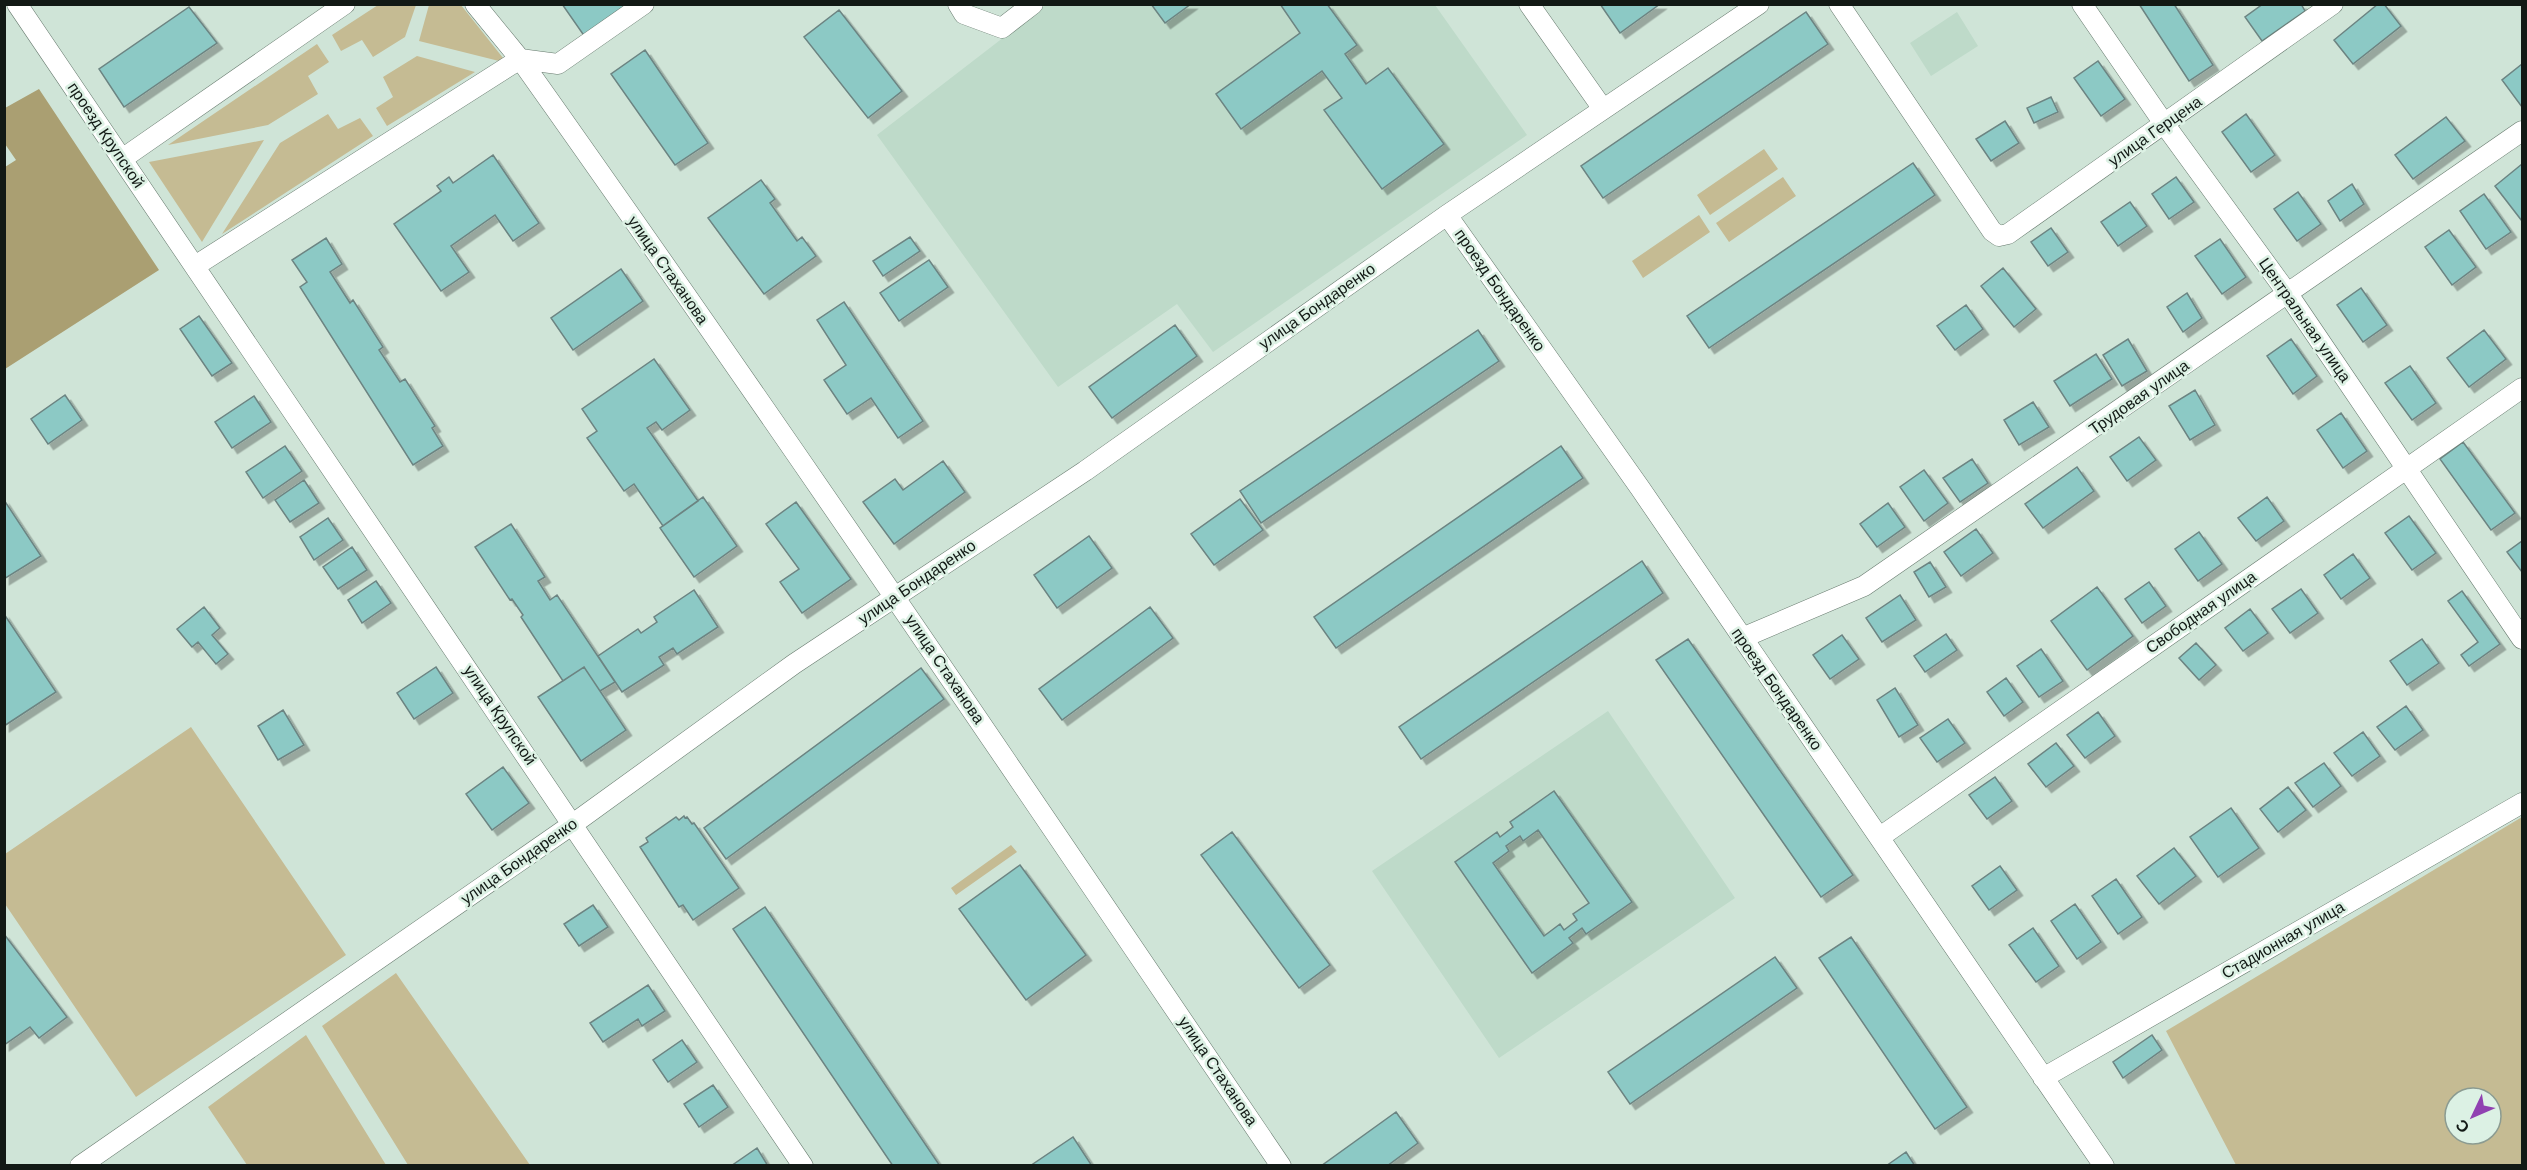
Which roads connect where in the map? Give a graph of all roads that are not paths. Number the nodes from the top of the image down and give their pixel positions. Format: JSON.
{"nodes":[{"id":1,"x":17,"y":4,"type":"edge"},
{"id":2,"x":345,"y":4,"type":"edge"},
{"id":3,"x":475,"y":4,"type":"edge"},
{"id":4,"x":644,"y":4,"type":"edge"},
{"id":5,"x":958,"y":4,"type":"edge"},
{"id":6,"x":1033,"y":4,"type":"edge"},
{"id":7,"x":1529,"y":4,"type":"edge"},
{"id":8,"x":1759,"y":4,"type":"edge"},
{"id":9,"x":1839,"y":4,"type":"edge"},
{"id":10,"x":2082,"y":4,"type":"edge"},
{"id":11,"x":2333,"y":4,"type":"edge"},
{"id":12,"x":520,"y":59,"type":"junction"},
{"id":13,"x":1603,"y":109,"type":"junction"},
{"id":14,"x":2165,"y":124,"type":"junction"},
{"id":15,"x":2523,"y":131,"type":"edge"},
{"id":16,"x":122,"y":159,"type":"junction"},
{"id":17,"x":1447,"y":215,"type":"junction"},
{"id":18,"x":195,"y":266,"type":"junction"},
{"id":19,"x":2288,"y":294,"type":"junction"},
{"id":20,"x":2523,"y":388,"type":"edge"},
{"id":21,"x":2406,"y":468,"type":"junction"},
{"id":22,"x":895,"y":596,"type":"junction"},
{"id":23,"x":1742,"y":638,"type":"junction"},
{"id":24,"x":2523,"y":639,"type":"edge"},
{"id":25,"x":2523,"y":803,"type":"edge"},
{"id":26,"x":573,"y":824,"type":"junction"},
{"id":27,"x":1880,"y":837,"type":"junction"},
{"id":28,"x":2043,"y":1078,"type":"junction"},
{"id":29,"x":80,"y":1166,"type":"edge"},
{"id":30,"x":803,"y":1166,"type":"edge"},
{"id":31,"x":1281,"y":1166,"type":"edge"},
{"id":32,"x":2104,"y":1166,"type":"edge"}],
"edges":[{"from":1,"to":16,"type":"street","name":"проезд Крупской"},
{"from":2,"to":16,"type":"street"},
{"from":3,"to":12,"type":"street","name":"улица Стаханова"},
{"from":4,"to":12,"type":"street"},
{"from":5,"to":6,"type":"street"},
{"from":7,"to":13,"type":"street"},
{"from":8,"to":13,"type":"street","name":"улица Бондаренко"},
{"from":9,"to":14,"type":"street","name":"улица Герцена"},
{"from":10,"to":14,"type":"street","name":"Центральная улица"},
{"from":11,"to":14,"type":"street","name":"улица Герцена"},
{"from":12,"to":18,"type":"street"},
{"from":12,"to":22,"type":"street","name":"улица Стаханова"},
{"from":13,"to":17,"type":"street","name":"улица Бондаренко"},
{"from":14,"to":19,"type":"street","name":"Центральная улица"},
{"from":15,"to":19,"type":"street","name":"Трудовая улица"},
{"from":16,"to":18,"type":"street","name":"проезд Крупской"},
{"from":17,"to":22,"type":"street","name":"улица Бондаренко"},
{"from":17,"to":23,"type":"street","name":"проезд Бондаренко"},
{"from":18,"to":26,"type":"street","name":"улица Крупской"},
{"from":19,"to":21,"type":"street","name":"Центральная улица"},
{"from":19,"to":23,"type":"street","name":"Трудовая улица"},
{"from":20,"to":21,"type":"street","name":"Свободная улица"},
{"from":21,"to":24,"type":"street","name":"Центральная улица"},
{"from":21,"to":27,"type":"street","name":"Свободная улица"},
{"from":22,"to":26,"type":"street","name":"улица Бондаренко"},
{"from":22,"to":31,"type":"street","name":"улица Стаханова"},
{"from":23,"to":27,"type":"street","name":"проезд Бондаренко"},
{"from":25,"to":28,"type":"street","name":"Стадионная улица"},
{"from":26,"to":29,"type":"street","name":"улица Бондаренко"},
{"from":26,"to":30,"type":"street","name":"улица Крупской"},
{"from":27,"to":28,"type":"street","name":"проезд Бондаренко"},
{"from":28,"to":32,"type":"street","name":"проезд Бондаренко"}]}
